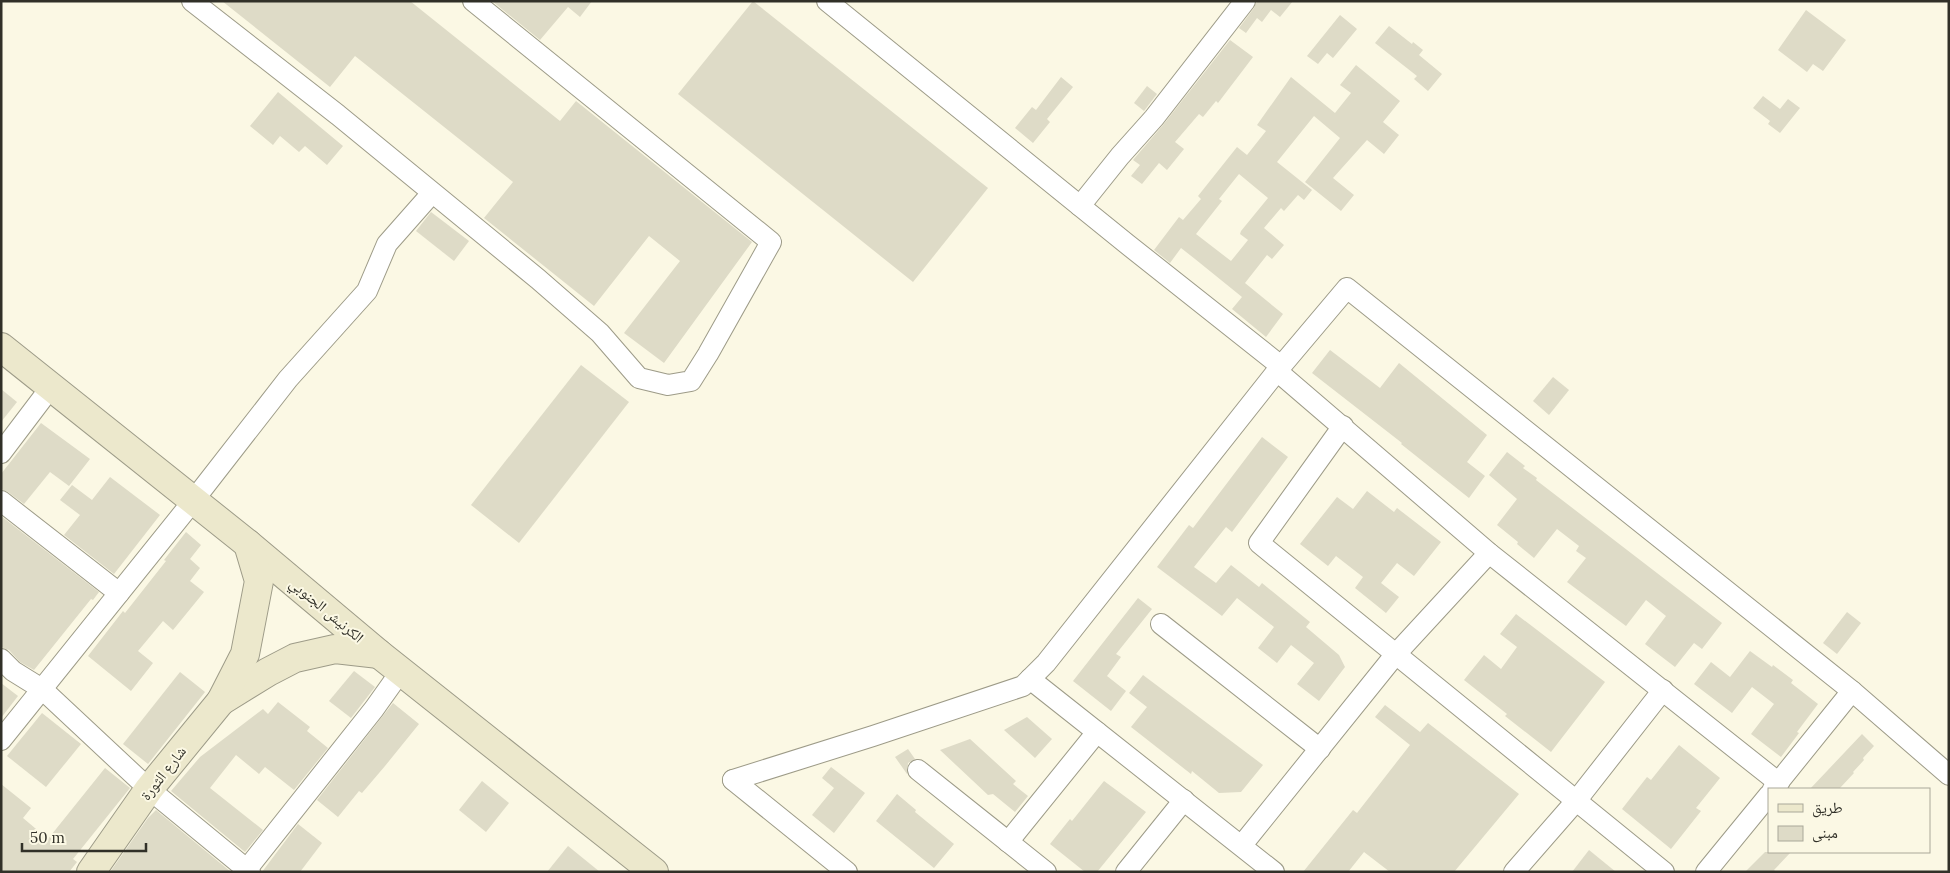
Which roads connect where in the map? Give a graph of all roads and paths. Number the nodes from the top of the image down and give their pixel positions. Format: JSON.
{"nodes":[{"id":1,"x":192,"y":1,"type":"edge"},
{"id":2,"x":473,"y":1,"type":"edge"},
{"id":3,"x":827,"y":1,"type":"edge"},
{"id":4,"x":1246,"y":1,"type":"edge"},
{"id":5,"x":432,"y":194,"type":"junction"},
{"id":6,"x":1080,"y":206,"type":"junction"},
{"id":7,"x":1,"y":347,"type":"edge"},
{"id":8,"x":1279,"y":368,"type":"junction"},
{"id":9,"x":51,"y":387,"type":"junction"},
{"id":10,"x":1343,"y":426,"type":"junction"},
{"id":11,"x":1,"y":453,"type":"edge"},
{"id":12,"x":1,"y":501,"type":"edge"},
{"id":13,"x":193,"y":501,"type":"junction"},
{"id":14,"x":248,"y":544,"type":"junction"},
{"id":15,"x":1489,"y":553,"type":"junction"},
{"id":16,"x":119,"y":593,"type":"junction"},
{"id":17,"x":1161,"y":624,"type":"dead end"},
{"id":18,"x":379,"y":654,"type":"junction"},
{"id":19,"x":1395,"y":655,"type":"junction"},
{"id":20,"x":1,"y":659,"type":"edge"},
{"id":21,"x":401,"y":671,"type":"junction"},
{"id":22,"x":1030,"y":679,"type":"junction"},
{"id":23,"x":42,"y":689,"type":"junction"},
{"id":24,"x":1663,"y":690,"type":"junction"},
{"id":25,"x":1852,"y":691,"type":"junction"},
{"id":26,"x":221,"y":701,"type":"junction"},
{"id":27,"x":1097,"y":732,"type":"junction"},
{"id":28,"x":1,"y":740,"type":"edge"},
{"id":29,"x":1320,"y":749,"type":"junction"},
{"id":30,"x":918,"y":770,"type":"dead end"},
{"id":31,"x":1949,"y":775,"type":"edge"},
{"id":32,"x":1773,"y":788,"type":"edge"},
{"id":33,"x":1775,"y":788,"type":"edge"},
{"id":34,"x":149,"y":790,"type":"junction"},
{"id":35,"x":1768,"y":796,"type":"edge"},
{"id":36,"x":1184,"y":800,"type":"junction"},
{"id":37,"x":1576,"y":800,"type":"junction"},
{"id":38,"x":1008,"y":842,"type":"junction"},
{"id":39,"x":1242,"y":845,"type":"junction"},
{"id":40,"x":249,"y":870,"type":"edge"},
{"id":41,"x":91,"y":872,"type":"edge"},
{"id":42,"x":654,"y":872,"type":"edge"},
{"id":43,"x":847,"y":872,"type":"edge"},
{"id":44,"x":1046,"y":872,"type":"edge"},
{"id":45,"x":1126,"y":872,"type":"edge"},
{"id":46,"x":1274,"y":872,"type":"edge"},
{"id":47,"x":1514,"y":872,"type":"edge"},
{"id":48,"x":1664,"y":872,"type":"edge"},
{"id":49,"x":1706,"y":872,"type":"edge"}],
"edges":[{"from":1,"to":5,"type":"street"},
{"from":2,"to":5,"type":"street"},
{"from":3,"to":6,"type":"street"},
{"from":4,"to":6,"type":"street"},
{"from":5,"to":13,"type":"street"},
{"from":6,"to":8,"type":"street"},
{"from":7,"to":9,"type":"main road","name":"الكرنيش الجنوبي"},
{"from":8,"to":10,"type":"street"},
{"from":8,"to":22,"type":"street"},
{"from":8,"to":25,"type":"street"},
{"from":9,"to":11,"type":"street"},
{"from":9,"to":13,"type":"main road","name":"الكرنيش الجنوبي"},
{"from":10,"to":15,"type":"street"},
{"from":10,"to":19,"type":"street"},
{"from":12,"to":16,"type":"street"},
{"from":13,"to":14,"type":"main road","name":"الكرنيش الجنوبي"},
{"from":13,"to":16,"type":"street"},
{"from":14,"to":18,"type":"main road","name":"الكرنيش الجنوبي"},
{"from":14,"to":26,"type":"main road","name":"شارع الثورة"},
{"from":15,"to":19,"type":"street"},
{"from":15,"to":24,"type":"street"},
{"from":16,"to":23,"type":"street"},
{"from":17,"to":29,"type":"street"},
{"from":18,"to":21,"type":"main road","name":"الكرنيش الجنوبي"},
{"from":18,"to":26,"type":"main road","name":"شارع الثورة"},
{"from":19,"to":29,"type":"street"},
{"from":19,"to":37,"type":"street"},
{"from":20,"to":23,"type":"street"},
{"from":21,"to":40,"type":"street"},
{"from":21,"to":42,"type":"main road","name":"الكرنيش الجنوبي"},
{"from":22,"to":27,"type":"street"},
{"from":22,"to":43,"type":"street"},
{"from":23,"to":28,"type":"street"},
{"from":23,"to":34,"type":"street"},
{"from":24,"to":32,"type":"street"},
{"from":24,"to":37,"type":"street"},
{"from":25,"to":31,"type":"street"},
{"from":25,"to":33,"type":"street"},
{"from":26,"to":34,"type":"main road","name":"شارع الثورة"},
{"from":27,"to":36,"type":"street"},
{"from":27,"to":38,"type":"street"},
{"from":29,"to":39,"type":"street"},
{"from":30,"to":38,"type":"street"},
{"from":34,"to":40,"type":"street"},
{"from":34,"to":41,"type":"main road","name":"شارع الثورة"},
{"from":35,"to":49,"type":"street"},
{"from":36,"to":39,"type":"street"},
{"from":36,"to":45,"type":"street"},
{"from":37,"to":47,"type":"street"},
{"from":37,"to":48,"type":"street"},
{"from":38,"to":44,"type":"street"},
{"from":39,"to":46,"type":"street"}]}
